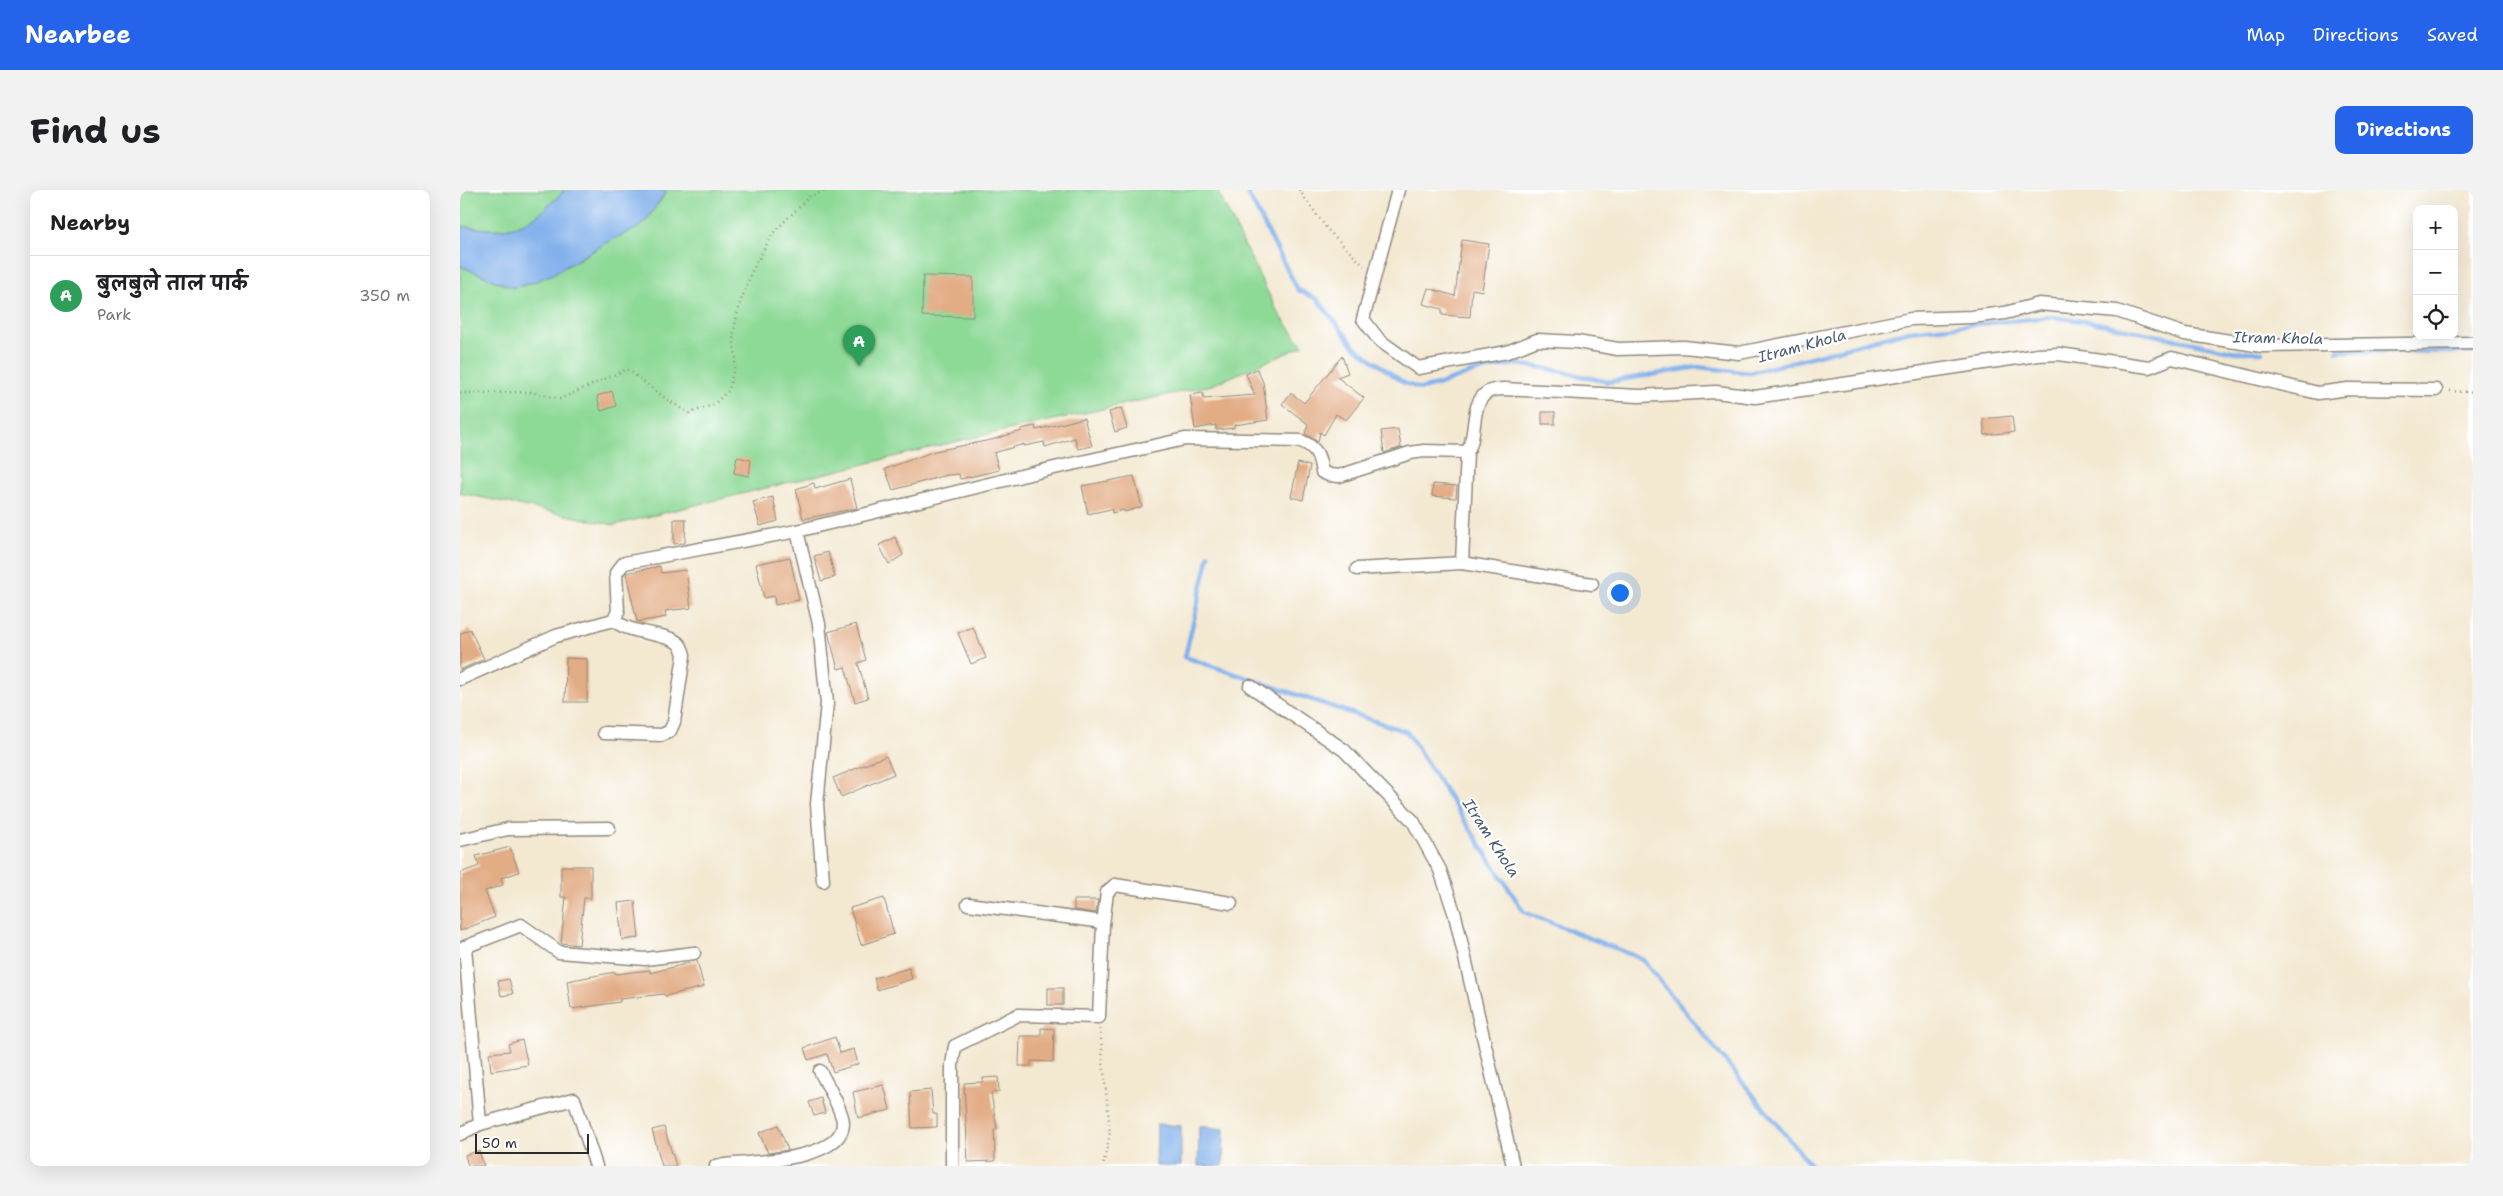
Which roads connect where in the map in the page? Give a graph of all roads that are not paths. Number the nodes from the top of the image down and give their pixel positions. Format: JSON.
{"nodes":[{"id":1,"x":1398,"y":190,"type":"edge"},
{"id":2,"x":2473,"y":343,"type":"edge"},
{"id":3,"x":2436,"y":390,"type":"road end"},
{"id":4,"x":1467,"y":452,"type":"junction"},
{"id":5,"x":797,"y":531,"type":"junction"},
{"id":6,"x":1462,"y":563,"type":"junction"},
{"id":7,"x":1357,"y":569,"type":"dead end"},
{"id":8,"x":1592,"y":584,"type":"dead end"},
{"id":9,"x":613,"y":620,"type":"junction"},
{"id":10,"x":460,"y":679,"type":"edge"},
{"id":11,"x":1250,"y":686,"type":"dead end"},
{"id":12,"x":604,"y":733,"type":"dead end"},
{"id":13,"x":609,"y":828,"type":"dead end"},
{"id":14,"x":460,"y":840,"type":"edge"},
{"id":15,"x":823,"y":880,"type":"dead end"},
{"id":16,"x":1231,"y":903,"type":"dead end"},
{"id":17,"x":968,"y":904,"type":"dead end"},
{"id":18,"x":1103,"y":924,"type":"junction"},
{"id":19,"x":462,"y":948,"type":"edge"},
{"id":20,"x":694,"y":953,"type":"dead end"},
{"id":21,"x":820,"y":1071,"type":"dead end"},
{"id":22,"x":480,"y":1124,"type":"junction"},
{"id":23,"x":460,"y":1134,"type":"edge"},
{"id":24,"x":596,"y":1166,"type":"edge"},
{"id":25,"x":716,"y":1166,"type":"edge"},
{"id":26,"x":952,"y":1166,"type":"edge"},
{"id":27,"x":1513,"y":1166,"type":"edge"}],
"edges":[{"from":1,"to":2,"type":"street"},
{"from":3,"to":4,"type":"street"},
{"from":4,"to":5,"type":"street"},
{"from":4,"to":6,"type":"street"},
{"from":5,"to":9,"type":"street"},
{"from":5,"to":15,"type":"street"},
{"from":6,"to":7,"type":"street"},
{"from":6,"to":8,"type":"street"},
{"from":9,"to":10,"type":"street"},
{"from":9,"to":12,"type":"street"},
{"from":11,"to":27,"type":"street"},
{"from":13,"to":14,"type":"street"},
{"from":16,"to":18,"type":"street"},
{"from":17,"to":18,"type":"street"},
{"from":18,"to":26,"type":"street"},
{"from":19,"to":20,"type":"street"},
{"from":19,"to":22,"type":"street"},
{"from":21,"to":25,"type":"street"},
{"from":22,"to":23,"type":"street"},
{"from":22,"to":24,"type":"street"}]}
